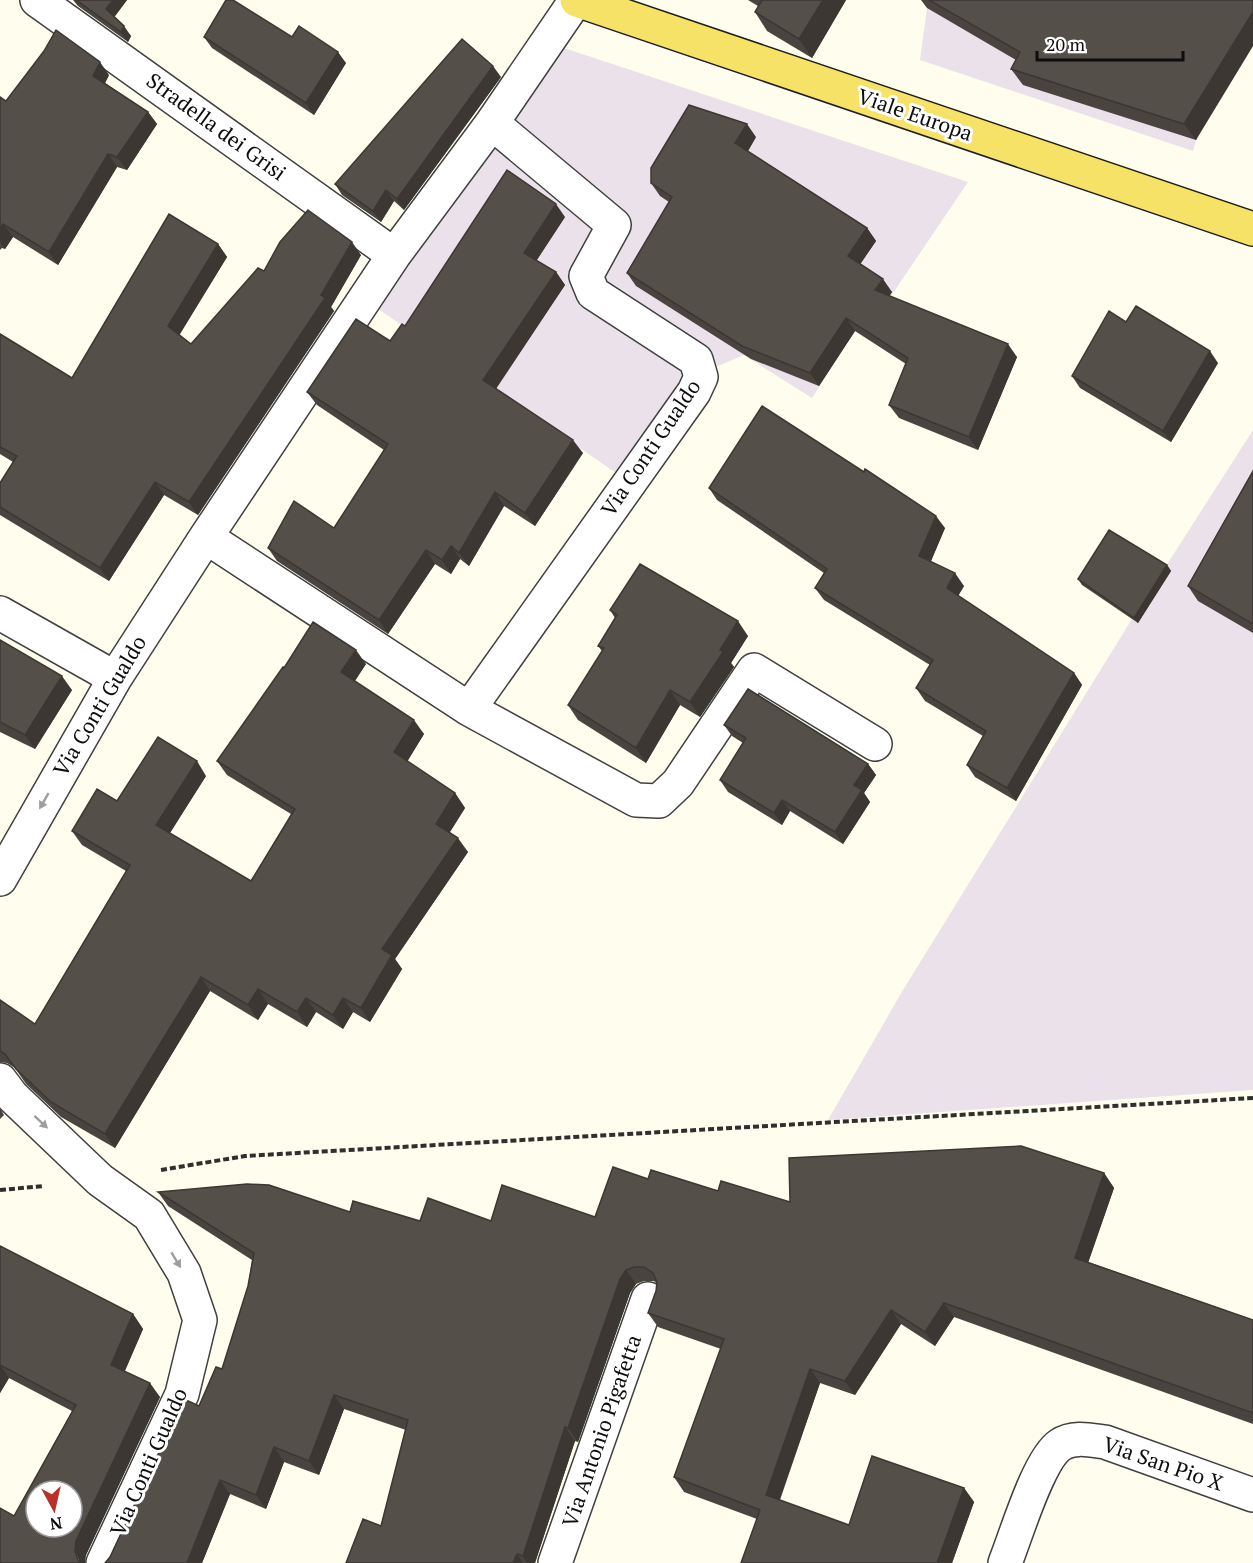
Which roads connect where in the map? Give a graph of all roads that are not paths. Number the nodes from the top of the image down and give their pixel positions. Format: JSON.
{"nodes":[{"id":1,"x":38,"y":0,"type":"edge"},
{"id":2,"x":577,"y":0,"type":"edge"},
{"id":3,"x":492,"y":123,"type":"junction"},
{"id":4,"x":1253,"y":229,"type":"edge"},
{"id":5,"x":394,"y":255,"type":"junction"},
{"id":6,"x":206,"y":537,"type":"junction"},
{"id":7,"x":0,"y":613,"type":"edge"},
{"id":8,"x":115,"y":678,"type":"junction"},
{"id":9,"x":469,"y":709,"type":"junction"},
{"id":10,"x":875,"y":744,"type":"dead end"},
{"id":11,"x":0,"y":879,"type":"edge"},
{"id":12,"x":0,"y":1080,"type":"edge"},
{"id":13,"x":648,"y":1299,"type":"edge"},
{"id":14,"x":1253,"y":1495,"type":"edge"},
{"id":15,"x":103,"y":1563,"type":"edge"},
{"id":16,"x":555,"y":1563,"type":"edge"},
{"id":17,"x":1005,"y":1563,"type":"edge"}],
"edges":[{"from":1,"to":5,"type":"street","name":"Stradella dei Grisi"},
{"from":2,"to":3,"type":"street","name":"Via Conti Gualdo"},
{"from":2,"to":4,"type":"main road","name":"Viale Europa"},
{"from":3,"to":5,"type":"street","name":"Via Conti Gualdo"},
{"from":3,"to":9,"type":"street","name":"Via Conti Gualdo"},
{"from":5,"to":6,"type":"street","name":"Via Conti Gualdo"},
{"from":6,"to":8,"type":"street","name":"Via Conti Gualdo"},
{"from":6,"to":9,"type":"street"},
{"from":7,"to":8,"type":"street"},
{"from":8,"to":11,"type":"street","name":"Via Conti Gualdo","one_way":true},
{"from":9,"to":10,"type":"street"},
{"from":12,"to":15,"type":"street","name":"Via Conti Gualdo","one_way":true},
{"from":13,"to":16,"type":"street","name":"Via Antonio Pigafetta"},
{"from":14,"to":17,"type":"street","name":"Via San Pio X"}]}
